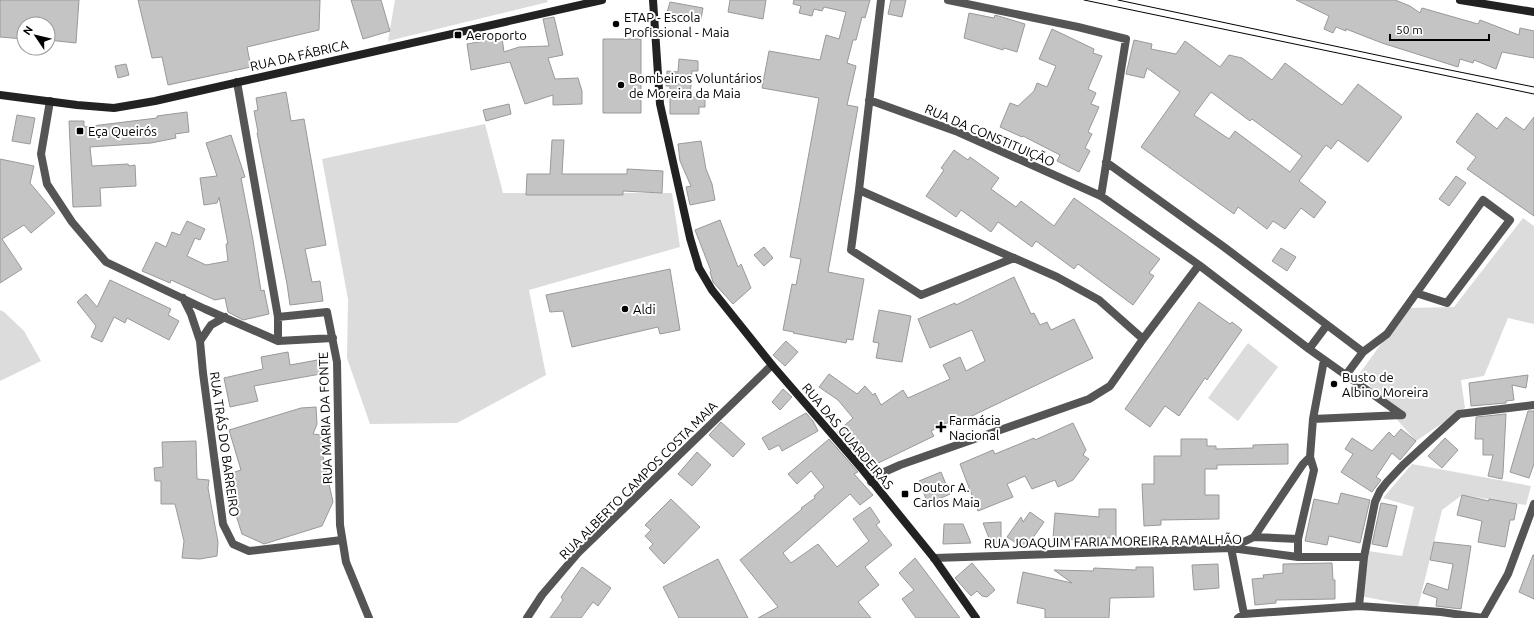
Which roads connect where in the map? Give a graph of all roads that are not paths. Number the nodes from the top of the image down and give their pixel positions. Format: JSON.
{"nodes":[{"id":1,"x":602,"y":0,"type":"edge"},
{"id":2,"x":653,"y":0,"type":"edge"},
{"id":3,"x":881,"y":0,"type":"edge"},
{"id":4,"x":948,"y":0,"type":"edge"},
{"id":5,"x":1460,"y":0,"type":"edge"},
{"id":6,"x":1534,"y":12,"type":"edge"},
{"id":7,"x":237,"y":82,"type":"junction"},
{"id":8,"x":0,"y":94,"type":"edge"},
{"id":9,"x":869,"y":100,"type":"junction"},
{"id":10,"x":50,"y":101,"type":"junction"},
{"id":11,"x":1106,"y":162,"type":"junction"},
{"id":12,"x":858,"y":190,"type":"junction"},
{"id":13,"x":1101,"y":196,"type":"junction"},
{"id":14,"x":1014,"y":258,"type":"junction"},
{"id":15,"x":1199,"y":265,"type":"junction"},
{"id":16,"x":1416,"y":293,"type":"junction"},
{"id":17,"x":183,"y":298,"type":"junction"},
{"id":18,"x":224,"y":317,"type":"junction"},
{"id":19,"x":278,"y":317,"type":"junction"},
{"id":20,"x":1327,"y":325,"type":"junction"},
{"id":21,"x":333,"y":338,"type":"junction"},
{"id":22,"x":1143,"y":338,"type":"junction"},
{"id":23,"x":200,"y":341,"type":"junction"},
{"id":24,"x":278,"y":341,"type":"junction"},
{"id":25,"x":1309,"y":349,"type":"junction"},
{"id":26,"x":1363,"y":352,"type":"junction"},
{"id":27,"x":1324,"y":360,"type":"junction"},
{"id":28,"x":772,"y":365,"type":"junction"},
{"id":29,"x":1346,"y":374,"type":"junction"},
{"id":30,"x":1534,"y":405,"type":"edge"},
{"id":31,"x":1313,"y":419,"type":"junction"},
{"id":32,"x":1310,"y":457,"type":"junction"},
{"id":33,"x":871,"y":482,"type":"junction"},
{"id":34,"x":1534,"y":504,"type":"edge"},
{"id":35,"x":1254,"y":536,"type":"junction"},
{"id":36,"x":1298,"y":539,"type":"junction"},
{"id":37,"x":342,"y":540,"type":"junction"},
{"id":38,"x":1231,"y":548,"type":"junction"},
{"id":39,"x":1298,"y":556,"type":"junction"},
{"id":40,"x":1364,"y":557,"type":"junction"},
{"id":41,"x":934,"y":558,"type":"junction"},
{"id":42,"x":1359,"y":606,"type":"junction"},
{"id":43,"x":1241,"y":616,"type":"edge"},
{"id":44,"x":369,"y":618,"type":"edge"},
{"id":45,"x":527,"y":618,"type":"edge"},
{"id":46,"x":976,"y":618,"type":"edge"},
{"id":47,"x":1483,"y":618,"type":"edge"}],
"edges":[{"from":1,"to":7,"type":"main road","name":"RUA DA FÁBRICA"},
{"from":2,"to":28,"type":"main road","name":"RUA DAS GUARDEIRAS"},
{"from":3,"to":9,"type":"street"},
{"from":4,"to":11,"type":"street"},
{"from":5,"to":6,"type":"main road"},
{"from":7,"to":10,"type":"main road","name":"RUA DA FÁBRICA"},
{"from":7,"to":19,"type":"street"},
{"from":8,"to":10,"type":"main road","name":"RUA DA FÁBRICA"},
{"from":9,"to":12,"type":"street"},
{"from":9,"to":13,"type":"street","name":"RUA DA CONSTITUIÇÃO"},
{"from":10,"to":17,"type":"street"},
{"from":11,"to":13,"type":"street"},
{"from":11,"to":20,"type":"street"},
{"from":12,"to":14,"type":"street"},
{"from":12,"to":14,"type":"street"},
{"from":13,"to":15,"type":"street","name":"RUA DA CONSTITUIÇÃO"},
{"from":14,"to":22,"type":"street"},
{"from":15,"to":22,"type":"street"},
{"from":15,"to":25,"type":"street","name":"RUA DA CONSTITUIÇÃO"},
{"from":16,"to":16,"type":"street"},
{"from":16,"to":26,"type":"street"},
{"from":17,"to":18,"type":"street"},
{"from":17,"to":23,"type":"street","name":"RUA TRÁS DO BARREIRO"},
{"from":18,"to":23,"type":"street"},
{"from":18,"to":24,"type":"street"},
{"from":19,"to":21,"type":"street"},
{"from":19,"to":24,"type":"street"},
{"from":20,"to":25,"type":"street"},
{"from":20,"to":26,"type":"street"},
{"from":21,"to":24,"type":"street","name":"RUA MARIA DA FONTE"},
{"from":21,"to":37,"type":"street","name":"RUA MARIA DA FONTE"},
{"from":22,"to":33,"type":"street"},
{"from":23,"to":37,"type":"street","name":"RUA TRÁS DO BARREIRO"},
{"from":25,"to":27,"type":"street","name":"RUA DA CONSTITUIÇÃO"},
{"from":26,"to":29,"type":"street"},
{"from":27,"to":29,"type":"street","name":"RUA DA CONSTITUIÇÃO"},
{"from":27,"to":31,"type":"street"},
{"from":28,"to":33,"type":"main road","name":"RUA DAS GUARDEIRAS"},
{"from":28,"to":45,"type":"street","name":"RUA ALBERTO CAMPOS COSTA MAIA"},
{"from":29,"to":31,"type":"street","name":"RUA DA CONSTITUIÇÃO"},
{"from":30,"to":40,"type":"street"},
{"from":31,"to":32,"type":"street"},
{"from":32,"to":35,"type":"street"},
{"from":32,"to":36,"type":"street"},
{"from":33,"to":41,"type":"main road","name":"RUA DAS GUARDEIRAS"},
{"from":34,"to":47,"type":"street"},
{"from":35,"to":36,"type":"street"},
{"from":35,"to":38,"type":"street"},
{"from":36,"to":39,"type":"street"},
{"from":37,"to":44,"type":"street","name":"RUA MARIA DA FONTE"},
{"from":38,"to":39,"type":"street","name":"RUA JOAQUIM FARIA MOREIRA RAMALHÃO"},
{"from":38,"to":41,"type":"street","name":"RUA JOAQUIM FARIA MOREIRA RAMALHÃO"},
{"from":38,"to":43,"type":"street"},
{"from":39,"to":40,"type":"street","name":"RUA JOAQUIM FARIA MOREIRA RAMALHÃO"},
{"from":40,"to":42,"type":"street"},
{"from":41,"to":46,"type":"main road","name":"RUA DAS GUARDEIRAS"},
{"from":42,"to":43,"type":"street"},
{"from":42,"to":47,"type":"street"}]}
